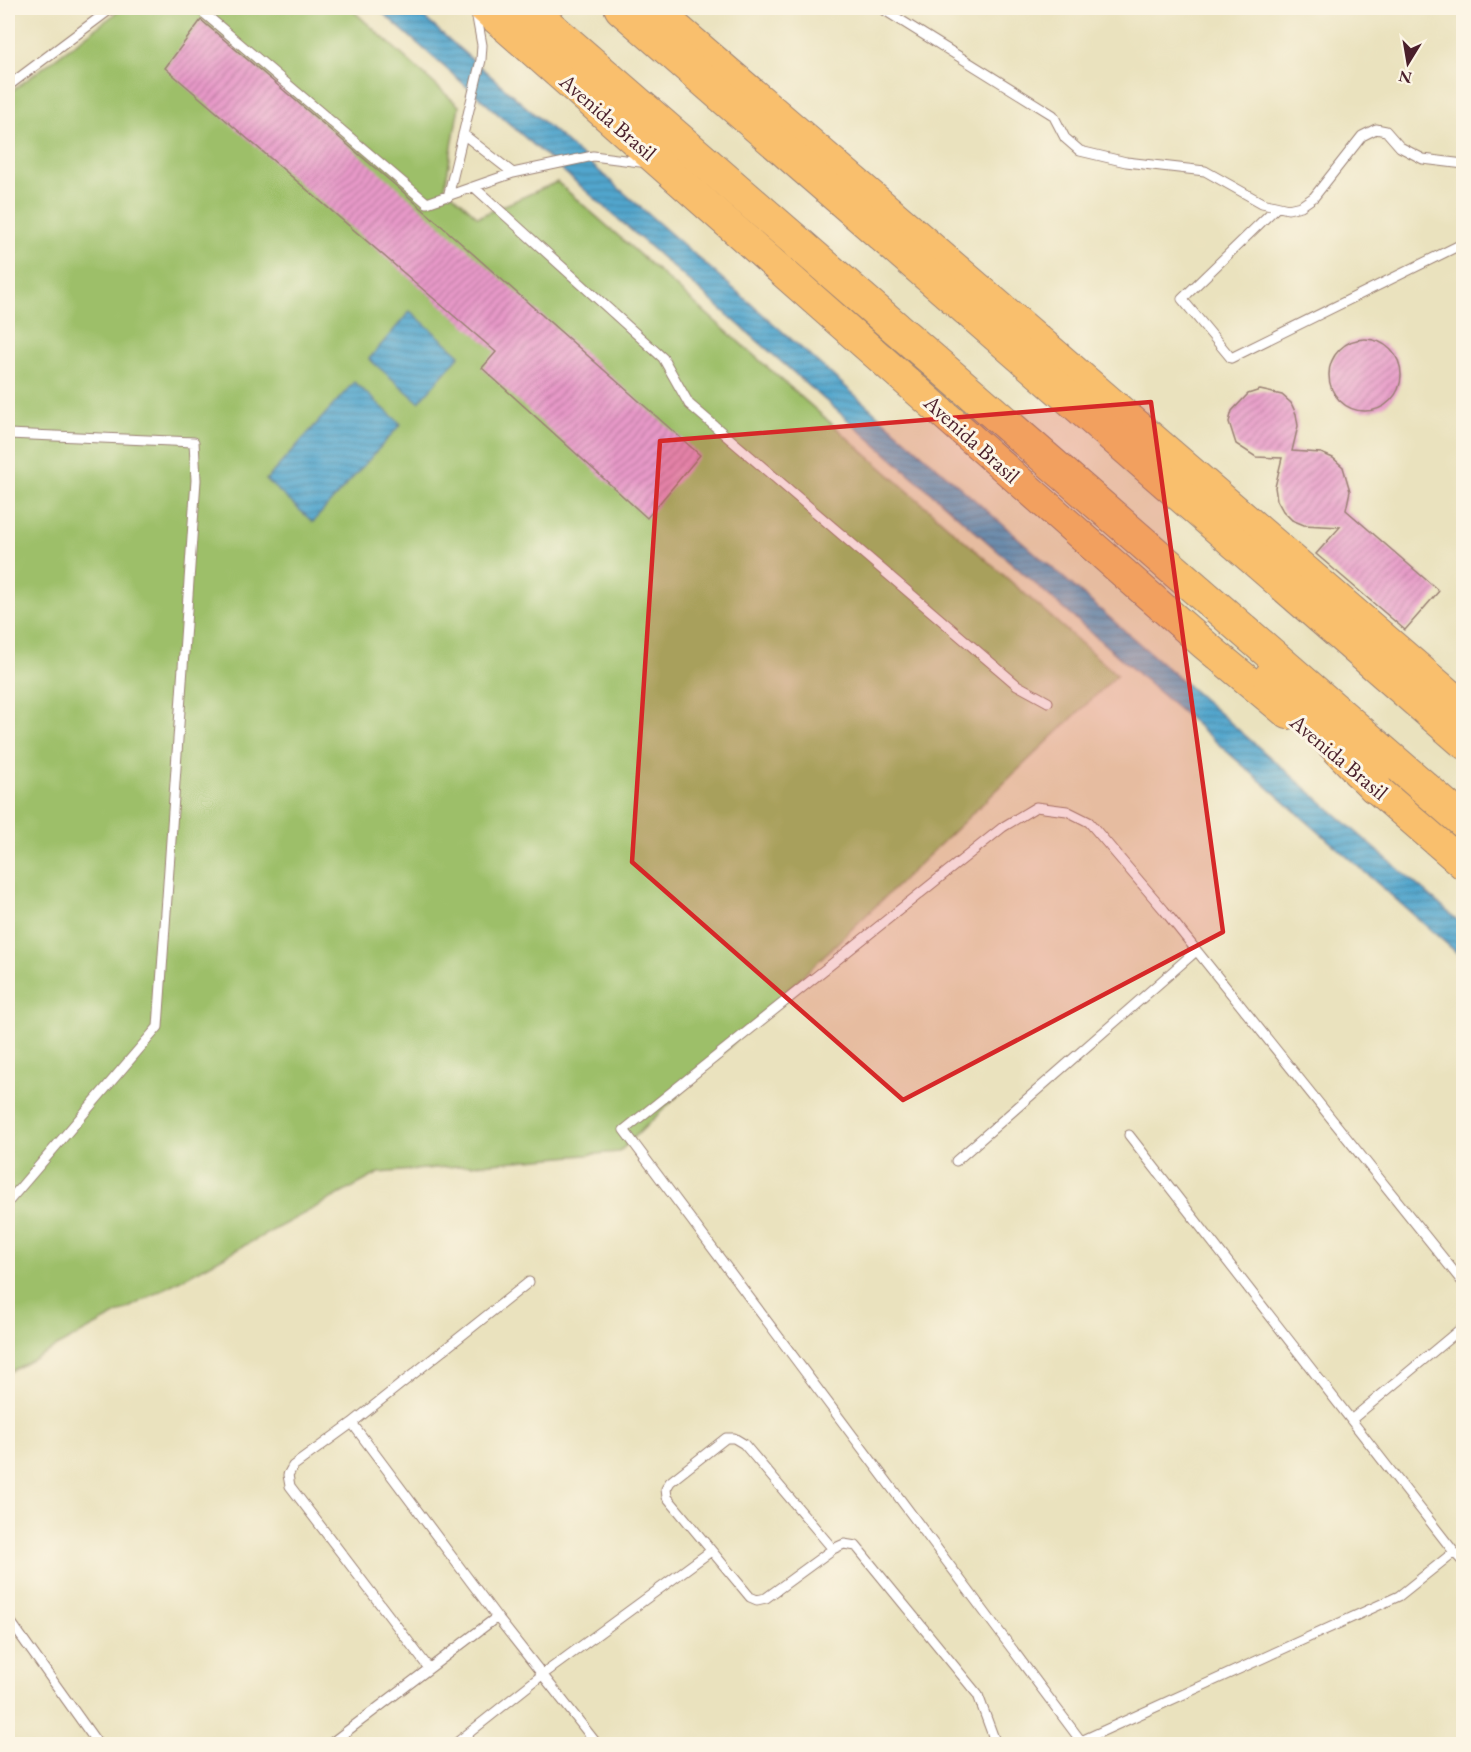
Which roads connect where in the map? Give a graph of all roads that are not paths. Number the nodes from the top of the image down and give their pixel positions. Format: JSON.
{"nodes":[{"id":1,"x":112,"y":8,"type":"edge"},
{"id":2,"x":198,"y":8,"type":"edge"},
{"id":3,"x":475,"y":8,"type":"edge"},
{"id":4,"x":484,"y":8,"type":"edge"},
{"id":5,"x":528,"y":8,"type":"edge"},
{"id":6,"x":621,"y":8,"type":"edge"},
{"id":7,"x":654,"y":8,"type":"edge"},
{"id":8,"x":881,"y":8,"type":"edge"},
{"id":9,"x":8,"y":86,"type":"edge"},
{"id":10,"x":464,"y":134,"type":"junction"},
{"id":11,"x":662,"y":165,"type":"junction"},
{"id":12,"x":1464,"y":165,"type":"edge"},
{"id":13,"x":513,"y":172,"type":"junction"},
{"id":14,"x":474,"y":187,"type":"junction"},
{"id":15,"x":448,"y":197,"type":"junction"},
{"id":16,"x":1277,"y":207,"type":"junction"},
{"id":17,"x":1464,"y":243,"type":"edge"},
{"id":18,"x":8,"y":434,"type":"edge"},
{"id":19,"x":1137,"y":541,"type":"junction"},
{"id":20,"x":1414,"y":701,"type":"junction"},
{"id":21,"x":1048,"y":702,"type":"dead end"},
{"id":22,"x":1464,"y":707,"type":"edge"},
{"id":23,"x":1464,"y":731,"type":"edge"},
{"id":24,"x":1464,"y":742,"type":"edge"},
{"id":25,"x":1375,"y":787,"type":"junction"},
{"id":26,"x":1464,"y":822,"type":"edge"},
{"id":27,"x":1464,"y":865,"type":"edge"},
{"id":28,"x":1196,"y":951,"type":"junction"},
{"id":29,"x":1129,"y":1135,"type":"dead end"},
{"id":30,"x":956,"y":1161,"type":"dead end"},
{"id":31,"x":8,"y":1202,"type":"edge"},
{"id":32,"x":530,"y":1282,"type":"dead end"},
{"id":33,"x":1464,"y":1284,"type":"edge"},
{"id":34,"x":1464,"y":1326,"type":"edge"},
{"id":35,"x":1351,"y":1420,"type":"junction"},
{"id":36,"x":352,"y":1423,"type":"junction"},
{"id":37,"x":832,"y":1549,"type":"junction"},
{"id":38,"x":711,"y":1551,"type":"junction"},
{"id":39,"x":1454,"y":1552,"type":"junction"},
{"id":40,"x":1464,"y":1563,"type":"edge"},
{"id":41,"x":496,"y":1617,"type":"junction"},
{"id":42,"x":8,"y":1618,"type":"edge"},
{"id":43,"x":428,"y":1667,"type":"junction"},
{"id":44,"x":542,"y":1675,"type":"junction"},
{"id":45,"x":98,"y":1744,"type":"edge"},
{"id":46,"x":330,"y":1744,"type":"edge"},
{"id":47,"x":454,"y":1744,"type":"edge"},
{"id":48,"x":597,"y":1744,"type":"edge"},
{"id":49,"x":996,"y":1744,"type":"edge"}],
"edges":[{"from":1,"to":9,"type":"lane"},
{"from":2,"to":15,"type":"lane"},
{"from":3,"to":10,"type":"lane"},
{"from":4,"to":11,"type":"highway","name":"Avenida Brasil"},
{"from":5,"to":19,"type":"highway","name":"Avenida Brasil"},
{"from":6,"to":20,"type":"highway"},
{"from":7,"to":22,"type":"highway"},
{"from":8,"to":16,"type":"lane"},
{"from":10,"to":13,"type":"lane"},
{"from":10,"to":15,"type":"lane"},
{"from":11,"to":13,"type":"lane"},
{"from":11,"to":25,"type":"highway","name":"Avenida Brasil"},
{"from":12,"to":16,"type":"lane"},
{"from":13,"to":14,"type":"lane"},
{"from":14,"to":15,"type":"lane"},
{"from":14,"to":21,"type":"lane"},
{"from":16,"to":17,"type":"lane"},
{"from":18,"to":31,"type":"lane"},
{"from":19,"to":25,"type":"highway"},
{"from":19,"to":26,"type":"highway","name":"Avenida Brasil"},
{"from":20,"to":23,"type":"highway"},
{"from":20,"to":24,"type":"highway"},
{"from":25,"to":27,"type":"highway","name":"Avenida Brasil"},
{"from":28,"to":30,"type":"lane"},
{"from":28,"to":33,"type":"lane"},
{"from":28,"to":39,"type":"lane"},
{"from":29,"to":35,"type":"lane"},
{"from":32,"to":36,"type":"lane"},
{"from":34,"to":35,"type":"lane"},
{"from":35,"to":39,"type":"lane"},
{"from":36,"to":41,"type":"lane"},
{"from":36,"to":43,"type":"lane"},
{"from":37,"to":38,"type":"lane"},
{"from":37,"to":38,"type":"lane"},
{"from":37,"to":49,"type":"lane"},
{"from":38,"to":44,"type":"lane"},
{"from":39,"to":40,"type":"lane"},
{"from":41,"to":43,"type":"lane"},
{"from":41,"to":44,"type":"lane"},
{"from":42,"to":45,"type":"lane"},
{"from":43,"to":46,"type":"lane"},
{"from":44,"to":47,"type":"lane"},
{"from":44,"to":48,"type":"lane"}]}
